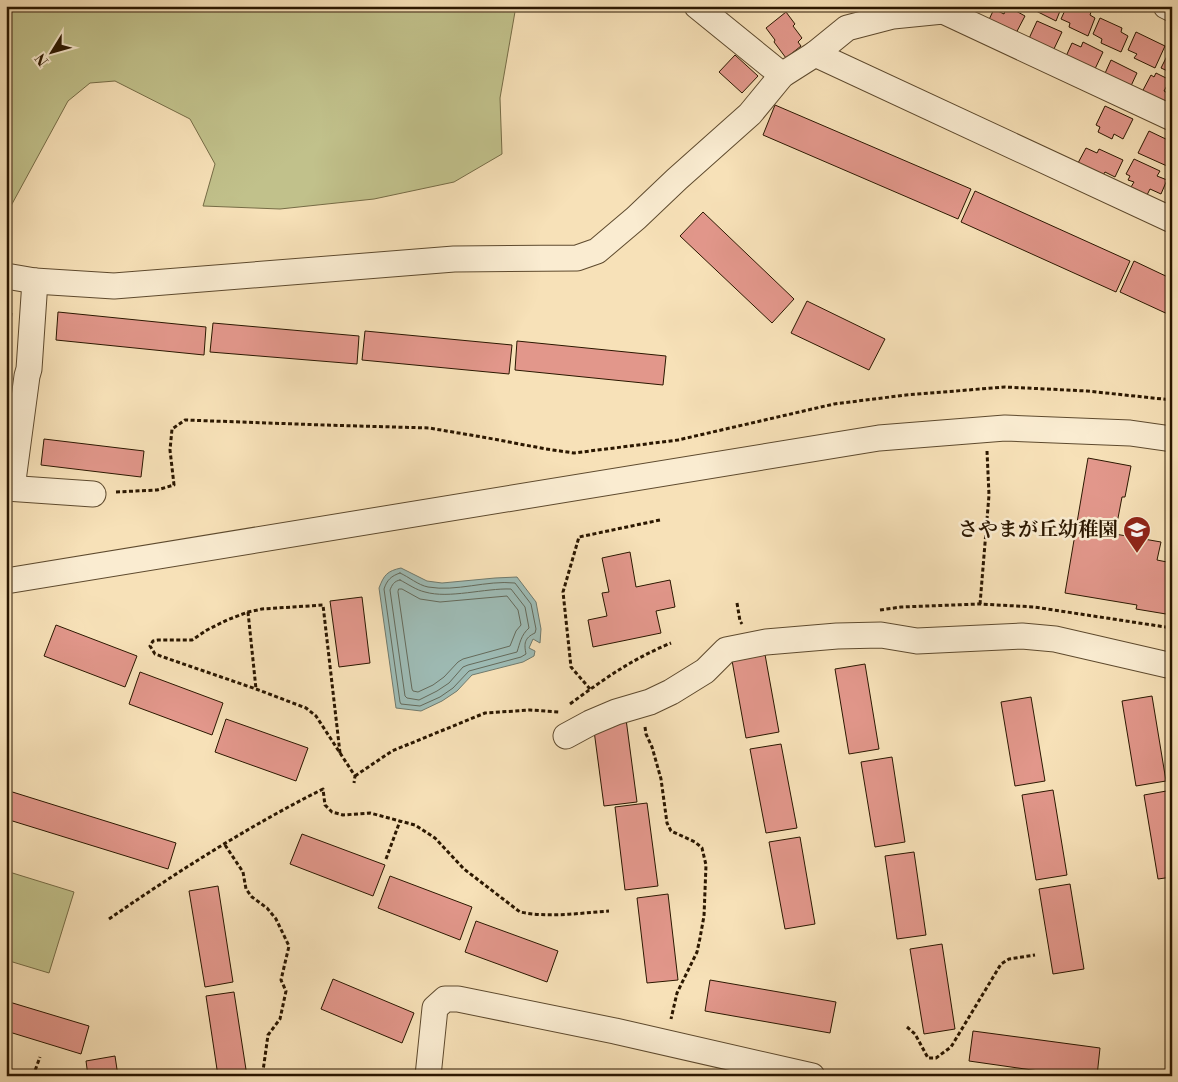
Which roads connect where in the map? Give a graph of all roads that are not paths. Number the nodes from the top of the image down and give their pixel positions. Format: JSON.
{"nodes":[{"id":1,"x":697,"y":6,"type":"edge"},
{"id":2,"x":1166,"y":6,"type":"edge"},
{"id":3,"x":950,"y":9,"type":"edge"},
{"id":4,"x":1172,"y":9,"type":"edge"},
{"id":5,"x":815,"y":54,"type":"junction"},
{"id":6,"x":782,"y":75,"type":"junction"},
{"id":7,"x":1172,"y":118,"type":"edge"},
{"id":8,"x":1172,"y":220,"type":"edge"},
{"id":9,"x":6,"y":276,"type":"edge"},
{"id":10,"x":35,"y":281,"type":"junction"},
{"id":11,"x":1172,"y":440,"type":"edge"},
{"id":12,"x":9,"y":488,"type":"edge"},
{"id":13,"x":94,"y":494,"type":"road end"},
{"id":14,"x":6,"y":581,"type":"edge"},
{"id":15,"x":1172,"y":666,"type":"edge"},
{"id":16,"x":566,"y":736,"type":"dead end"},
{"id":17,"x":428,"y":1076,"type":"edge"},
{"id":18,"x":812,"y":1076,"type":"edge"}],
"edges":[{"from":1,"to":6,"type":"street"},
{"from":2,"to":4,"type":"street"},
{"from":3,"to":5,"type":"street"},
{"from":3,"to":7,"type":"street"},
{"from":5,"to":6,"type":"street"},
{"from":5,"to":8,"type":"street"},
{"from":6,"to":10,"type":"street"},
{"from":9,"to":10,"type":"street"},
{"from":10,"to":12,"type":"street"},
{"from":11,"to":14,"type":"street"},
{"from":12,"to":13,"type":"street"},
{"from":15,"to":16,"type":"street"},
{"from":17,"to":18,"type":"street"}]}
